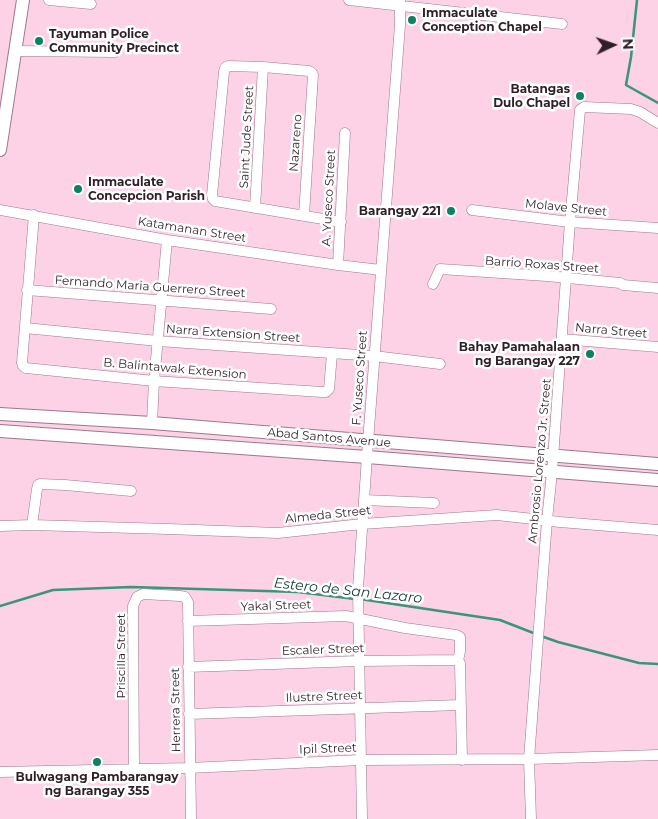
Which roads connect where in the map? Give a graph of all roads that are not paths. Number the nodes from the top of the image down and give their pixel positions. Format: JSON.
{"nodes":[{"id":1,"x":23,"y":0,"type":"edge"},
{"id":2,"x":50,"y":0,"type":"edge"},
{"id":3,"x":350,"y":0,"type":"edge"},
{"id":4,"x":400,"y":3,"type":"edge"},
{"id":5,"x":91,"y":4,"type":"dead end"},
{"id":6,"x":562,"y":24,"type":"dead end"},
{"id":7,"x":15,"y":51,"type":"junction"},
{"id":8,"x":115,"y":52,"type":"dead end"},
{"id":9,"x":263,"y":67,"type":"junction"},
{"id":10,"x":658,"y":123,"type":"edge"},
{"id":11,"x":345,"y":133,"type":"dead end"},
{"id":12,"x":0,"y":150,"type":"edge"},
{"id":13,"x":256,"y":208,"type":"junction"},
{"id":14,"x":0,"y":210,"type":"edge"},
{"id":15,"x":472,"y":210,"type":"dead end"},
{"id":16,"x":34,"y":215,"type":"junction"},
{"id":17,"x":304,"y":215,"type":"junction"},
{"id":18,"x":341,"y":222,"type":"junction"},
{"id":19,"x":570,"y":222,"type":"junction"},
{"id":20,"x":658,"y":228,"type":"edge"},
{"id":21,"x":167,"y":240,"type":"junction"},
{"id":22,"x":338,"y":265,"type":"junction"},
{"id":23,"x":381,"y":270,"type":"junction"},
{"id":24,"x":566,"y":278,"type":"junction"},
{"id":25,"x":433,"y":284,"type":"dead end"},
{"id":26,"x":658,"y":288,"type":"edge"},
{"id":27,"x":28,"y":290,"type":"junction"},
{"id":28,"x":162,"y":301,"type":"junction"},
{"id":29,"x":271,"y":309,"type":"dead end"},
{"id":30,"x":24,"y":328,"type":"junction"},
{"id":31,"x":562,"y":339,"type":"junction"},
{"id":32,"x":158,"y":341,"type":"junction"},
{"id":33,"x":658,"y":347,"type":"edge"},
{"id":34,"x":332,"y":354,"type":"junction"},
{"id":35,"x":374,"y":356,"type":"junction"},
{"id":36,"x":440,"y":364,"type":"dead end"},
{"id":37,"x":154,"y":381,"type":"junction"},
{"id":38,"x":0,"y":414,"type":"edge"},
{"id":39,"x":152,"y":424,"type":"junction"},
{"id":40,"x":0,"y":431,"type":"edge"},
{"id":41,"x":368,"y":442,"type":"junction"},
{"id":42,"x":367,"y":457,"type":"junction"},
{"id":43,"x":553,"y":457,"type":"junction"},
{"id":44,"x":658,"y":464,"type":"edge"},
{"id":45,"x":552,"y":472,"type":"junction"},
{"id":46,"x":658,"y":480,"type":"edge"},
{"id":47,"x":131,"y":491,"type":"dead end"},
{"id":48,"x":364,"y":500,"type":"junction"},
{"id":49,"x":434,"y":503,"type":"dead end"},
{"id":50,"x":547,"y":520,"type":"junction"},
{"id":51,"x":362,"y":524,"type":"junction"},
{"id":52,"x":32,"y":525,"type":"junction"},
{"id":53,"x":0,"y":526,"type":"edge"},
{"id":54,"x":658,"y":530,"type":"edge"},
{"id":55,"x":188,"y":602,"type":"joint"},
{"id":56,"x":358,"y":613,"type":"junction"},
{"id":57,"x":188,"y":621,"type":"junction"},
{"id":58,"x":359,"y":661,"type":"junction"},
{"id":59,"x":458,"y":661,"type":"junction"},
{"id":60,"x":188,"y":667,"type":"junction"},
{"id":61,"x":460,"y":705,"type":"junction"},
{"id":62,"x":359,"y":709,"type":"junction"},
{"id":63,"x":189,"y":714,"type":"junction"},
{"id":64,"x":658,"y":755,"type":"edge"},
{"id":65,"x":529,"y":759,"type":"junction"},
{"id":66,"x":361,"y":760,"type":"junction"},
{"id":67,"x":462,"y":760,"type":"junction"},
{"id":68,"x":189,"y":768,"type":"junction"},
{"id":69,"x":134,"y":769,"type":"junction"},
{"id":70,"x":0,"y":772,"type":"edge"},
{"id":71,"x":191,"y":819,"type":"edge"},
{"id":72,"x":362,"y":819,"type":"edge"},
{"id":73,"x":531,"y":819,"type":"edge"}],
"edges":[{"from":1,"to":7,"type":"main road"},
{"from":2,"to":5,"type":"street"},
{"from":3,"to":4,"type":"street"},
{"from":4,"to":6,"type":"street"},
{"from":4,"to":23,"type":"street","name":"F. Yuseco Street"},
{"from":7,"to":8,"type":"street"},
{"from":7,"to":12,"type":"main road"},
{"from":9,"to":13,"type":"street","name":"Saint Jude Street"},
{"from":9,"to":13,"type":"street"},
{"from":9,"to":17,"type":"street","name":"Nazareno"},
{"from":10,"to":19,"type":"street","name":"Ambrosio Lorenzo Jr. Street"},
{"from":11,"to":18,"type":"street","name":"A. Yuseco Street"},
{"from":13,"to":17,"type":"street"},
{"from":14,"to":16,"type":"street","name":"Katamanan Street"},
{"from":15,"to":19,"type":"street","name":"Molave Street"},
{"from":16,"to":21,"type":"street","name":"Katamanan Street"},
{"from":16,"to":27,"type":"street"},
{"from":17,"to":18,"type":"street"},
{"from":18,"to":22,"type":"street","name":"A. Yuseco Street"},
{"from":19,"to":20,"type":"street","name":"Molave Street"},
{"from":19,"to":24,"type":"street","name":"Ambrosio Lorenzo Jr. Street"},
{"from":21,"to":22,"type":"street","name":"Katamanan Street"},
{"from":21,"to":28,"type":"street"},
{"from":22,"to":23,"type":"street","name":"Katamanan Street"},
{"from":23,"to":35,"type":"street","name":"F. Yuseco Street"},
{"from":24,"to":25,"type":"street","name":"Barrio Roxas Street"},
{"from":24,"to":26,"type":"street","name":"Barrio Roxas Street"},
{"from":24,"to":31,"type":"street","name":"Ambrosio Lorenzo Jr. Street"},
{"from":27,"to":28,"type":"street","name":"Fernando Maria Guerrero Street"},
{"from":27,"to":30,"type":"street"},
{"from":28,"to":29,"type":"street","name":"Fernando Maria Guerrero Street"},
{"from":28,"to":32,"type":"street"},
{"from":30,"to":32,"type":"street","name":"Narra Extension Street"},
{"from":30,"to":37,"type":"street","name":"B. Balintawak Extension"},
{"from":31,"to":33,"type":"street","name":"Narra Street"},
{"from":31,"to":43,"type":"street","name":"Ambrosio Lorenzo Jr. Street"},
{"from":32,"to":34,"type":"street","name":"Narra Extension Street"},
{"from":32,"to":37,"type":"street"},
{"from":34,"to":35,"type":"street","name":"Narra Extension Street"},
{"from":34,"to":37,"type":"street","name":"B. Balintawak Extension"},
{"from":35,"to":36,"type":"street","name":"Narra Extension Street"},
{"from":35,"to":41,"type":"street","name":"F. Yuseco Street"},
{"from":37,"to":39,"type":"street"},
{"from":38,"to":39,"type":"main road","name":"Abad Santos Avenue"},
{"from":39,"to":41,"type":"main road","name":"Abad Santos Avenue"},
{"from":40,"to":42,"type":"main road","name":"Abad Santos Avenue"},
{"from":41,"to":42,"type":"street","name":"F. Yuseco Street"},
{"from":41,"to":43,"type":"main road","name":"Abad Santos Avenue"},
{"from":42,"to":45,"type":"main road","name":"Abad Santos Avenue"},
{"from":42,"to":48,"type":"street","name":"F. Yuseco Street"},
{"from":43,"to":44,"type":"main road","name":"Abad Santos Avenue"},
{"from":43,"to":45,"type":"street","name":"Ambrosio Lorenzo Jr. Street"},
{"from":45,"to":46,"type":"main road","name":"Abad Santos Avenue"},
{"from":45,"to":50,"type":"street","name":"Ambrosio Lorenzo Jr. Street"},
{"from":47,"to":52,"type":"street"},
{"from":48,"to":49,"type":"street"},
{"from":48,"to":51,"type":"street","name":"F. Yuseco Street"},
{"from":50,"to":51,"type":"street","name":"Almeda Street"},
{"from":50,"to":54,"type":"street","name":"Almeda Street"},
{"from":50,"to":65,"type":"street","name":"Ambrosio Lorenzo Jr. Street"},
{"from":51,"to":52,"type":"street","name":"Almeda Street"},
{"from":51,"to":56,"type":"street","name":"F. Yuseco Street"},
{"from":52,"to":53,"type":"street","name":"Almeda Street"},
{"from":55,"to":57,"type":"street","name":"Herrera Street"},
{"from":55,"to":69,"type":"street","name":"Priscilla Street"},
{"from":56,"to":57,"type":"street","name":"Yakal Street"},
{"from":56,"to":58,"type":"street","name":"F. Yuseco Street"},
{"from":56,"to":59,"type":"street","name":"Yakal Street"},
{"from":57,"to":60,"type":"street","name":"Herrera Street"},
{"from":58,"to":59,"type":"street","name":"Escaler Street"},
{"from":58,"to":60,"type":"street","name":"Escaler Street"},
{"from":58,"to":62,"type":"street","name":"F. Yuseco Street"},
{"from":59,"to":61,"type":"street"},
{"from":60,"to":63,"type":"street","name":"Herrera Street"},
{"from":61,"to":62,"type":"street","name":"Ilustre Street"},
{"from":61,"to":67,"type":"street"},
{"from":62,"to":63,"type":"street","name":"Ilustre Street"},
{"from":62,"to":66,"type":"street","name":"F. Yuseco Street"},
{"from":63,"to":68,"type":"street","name":"Herrera Street"},
{"from":64,"to":65,"type":"street","name":"Ipil Street"},
{"from":65,"to":67,"type":"street","name":"Ipil Street"},
{"from":65,"to":73,"type":"street","name":"Ambrosio Lorenzo Jr. Street"},
{"from":66,"to":67,"type":"street","name":"Ipil Street"},
{"from":66,"to":68,"type":"street","name":"Ipil Street"},
{"from":66,"to":72,"type":"street","name":"F. Yuseco Street"},
{"from":68,"to":69,"type":"street","name":"Ipil Street"},
{"from":68,"to":71,"type":"street","name":"Herrera Street"},
{"from":69,"to":70,"type":"street","name":"Ipil Street"}]}
